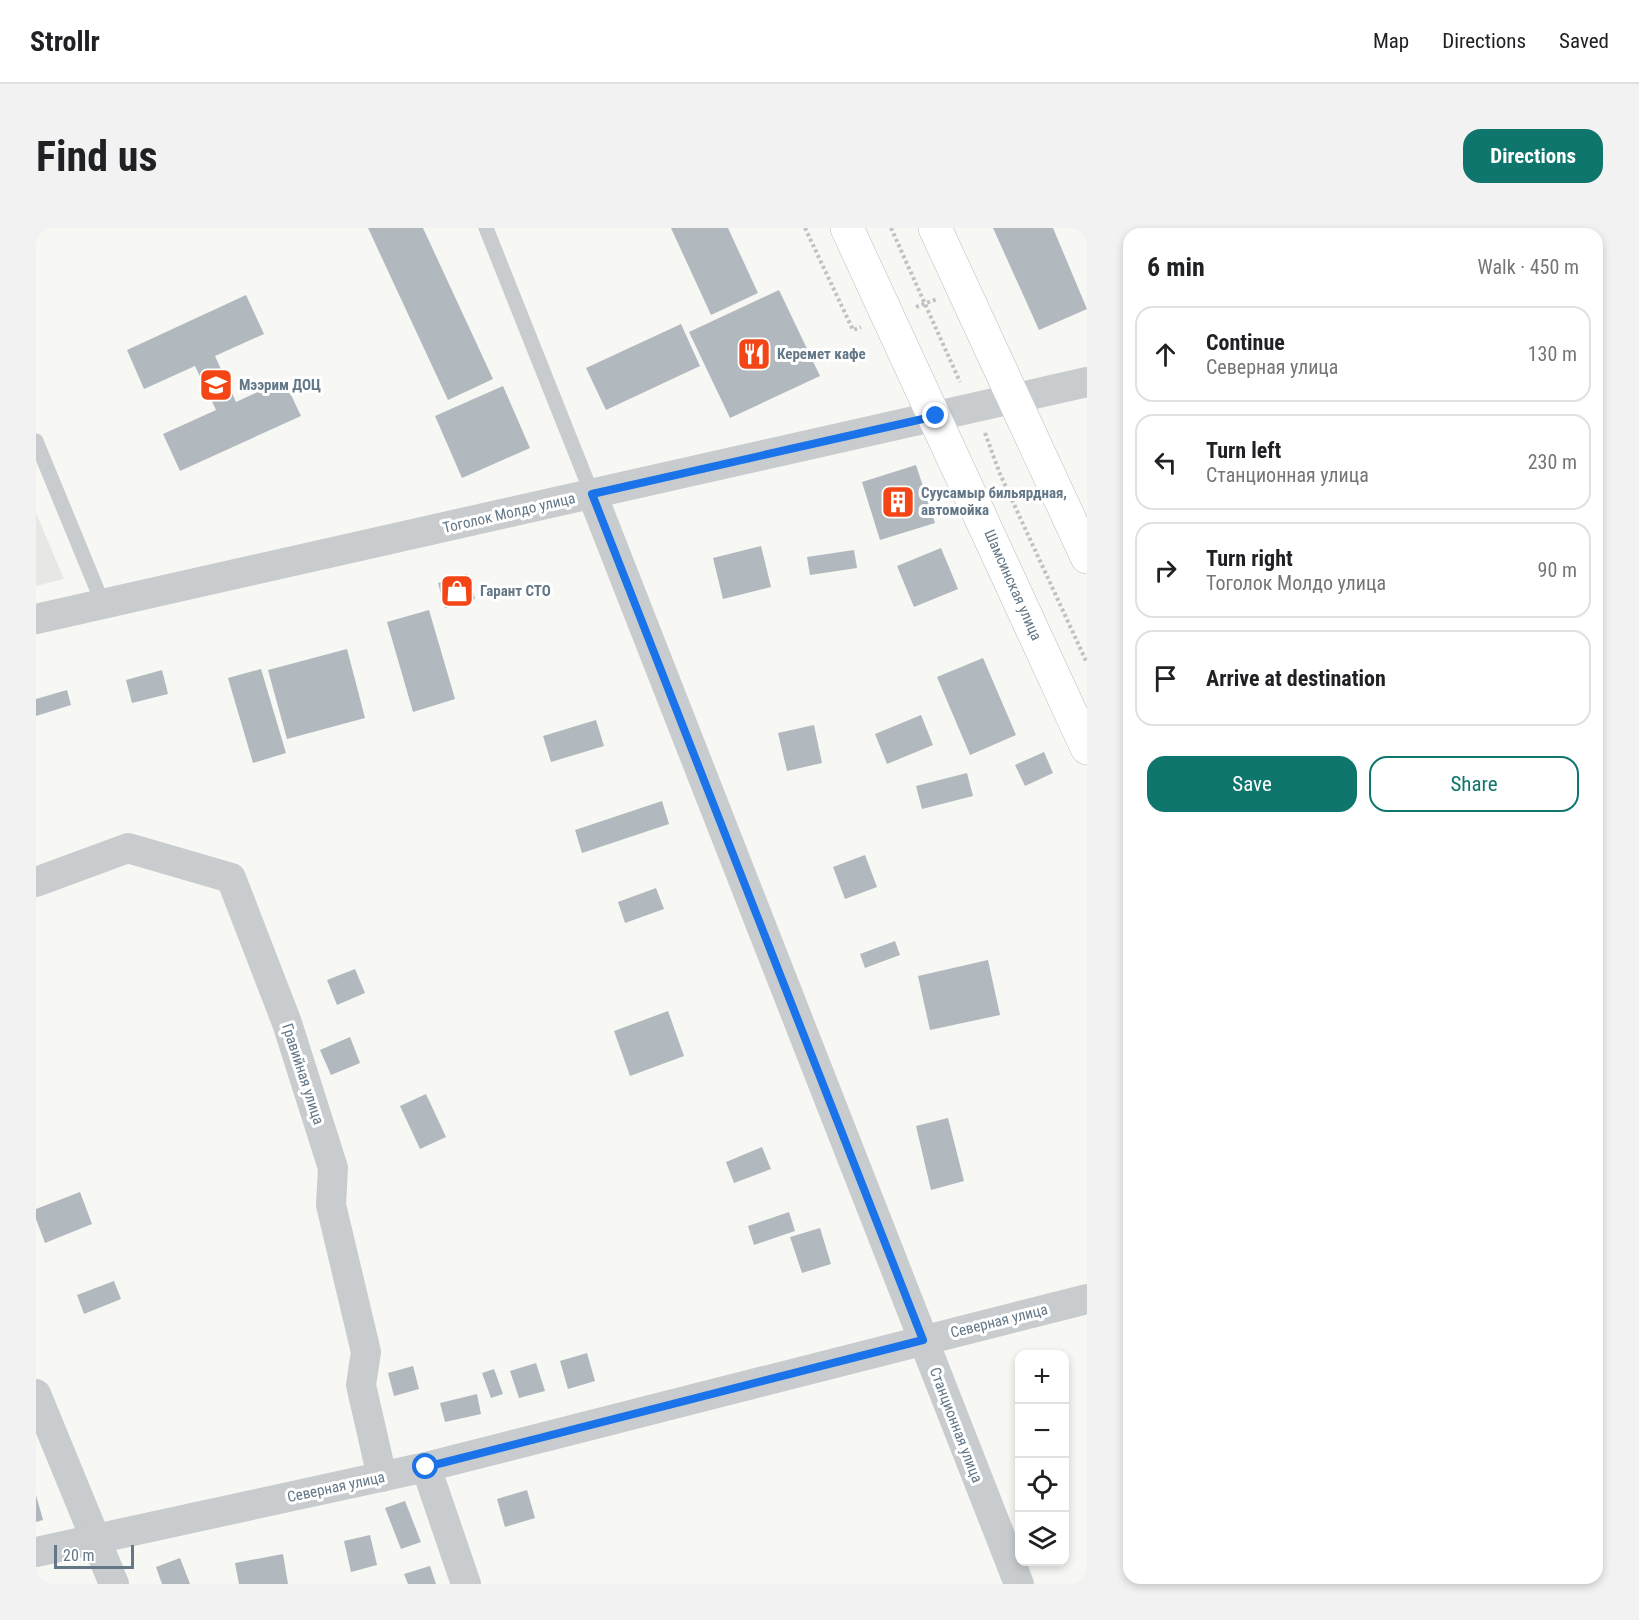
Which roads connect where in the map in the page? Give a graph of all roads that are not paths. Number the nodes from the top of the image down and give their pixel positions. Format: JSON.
{"nodes":[{"id":1,"x":486,"y":228,"type":"edge"},
{"id":2,"x":847,"y":228,"type":"edge"},
{"id":3,"x":935,"y":228,"type":"edge"},
{"id":4,"x":1087,"y":382,"type":"edge"},
{"id":5,"x":1015,"y":399,"type":"junction"},
{"id":6,"x":936,"y":416,"type":"junction"},
{"id":7,"x":36,"y":441,"type":"edge"},
{"id":8,"x":592,"y":494,"type":"junction"},
{"id":9,"x":1087,"y":557,"type":"edge"},
{"id":10,"x":103,"y":604,"type":"junction"},
{"id":11,"x":36,"y":619,"type":"edge"},
{"id":12,"x":1087,"y":748,"type":"edge"},
{"id":13,"x":36,"y":882,"type":"edge"},
{"id":14,"x":1087,"y":1299,"type":"edge"},
{"id":15,"x":923,"y":1340,"type":"junction"},
{"id":16,"x":36,"y":1394,"type":"edge"},
{"id":17,"x":426,"y":1467,"type":"junction"},
{"id":18,"x":382,"y":1476,"type":"junction"},
{"id":19,"x":95,"y":1539,"type":"junction"},
{"id":20,"x":36,"y":1552,"type":"edge"},
{"id":21,"x":114,"y":1584,"type":"edge"},
{"id":22,"x":466,"y":1584,"type":"edge"},
{"id":23,"x":1019,"y":1584,"type":"edge"}],
"edges":[{"from":1,"to":8,"type":"lane"},
{"from":2,"to":6,"type":"main road","name":"Шамсинская улица"},
{"from":3,"to":5,"type":"main road"},
{"from":4,"to":5,"type":"street","name":"Тоголок Молдо улица"},
{"from":5,"to":6,"type":"street","name":"Тоголок Молдо улица"},
{"from":5,"to":9,"type":"main road"},
{"from":6,"to":8,"type":"street","name":"Тоголок Молдо улица"},
{"from":6,"to":12,"type":"main road","name":"Шамсинская улица"},
{"from":7,"to":10,"type":"lane"},
{"from":8,"to":10,"type":"street","name":"Тоголок Молдо улица"},
{"from":8,"to":15,"type":"street","name":"Станционная улица"},
{"from":10,"to":11,"type":"street","name":"Тоголок Молдо улица"},
{"from":13,"to":18,"type":"street","name":"Гравийная улица"},
{"from":14,"to":15,"type":"street","name":"Северная улица"},
{"from":15,"to":17,"type":"street","name":"Северная улица"},
{"from":15,"to":23,"type":"street","name":"Станционная улица"},
{"from":16,"to":19,"type":"street"},
{"from":17,"to":18,"type":"street","name":"Северная улица"},
{"from":17,"to":22,"type":"street"},
{"from":18,"to":19,"type":"street","name":"Северная улица"},
{"from":19,"to":20,"type":"street","name":"Северная улица"},
{"from":19,"to":21,"type":"street"}]}
